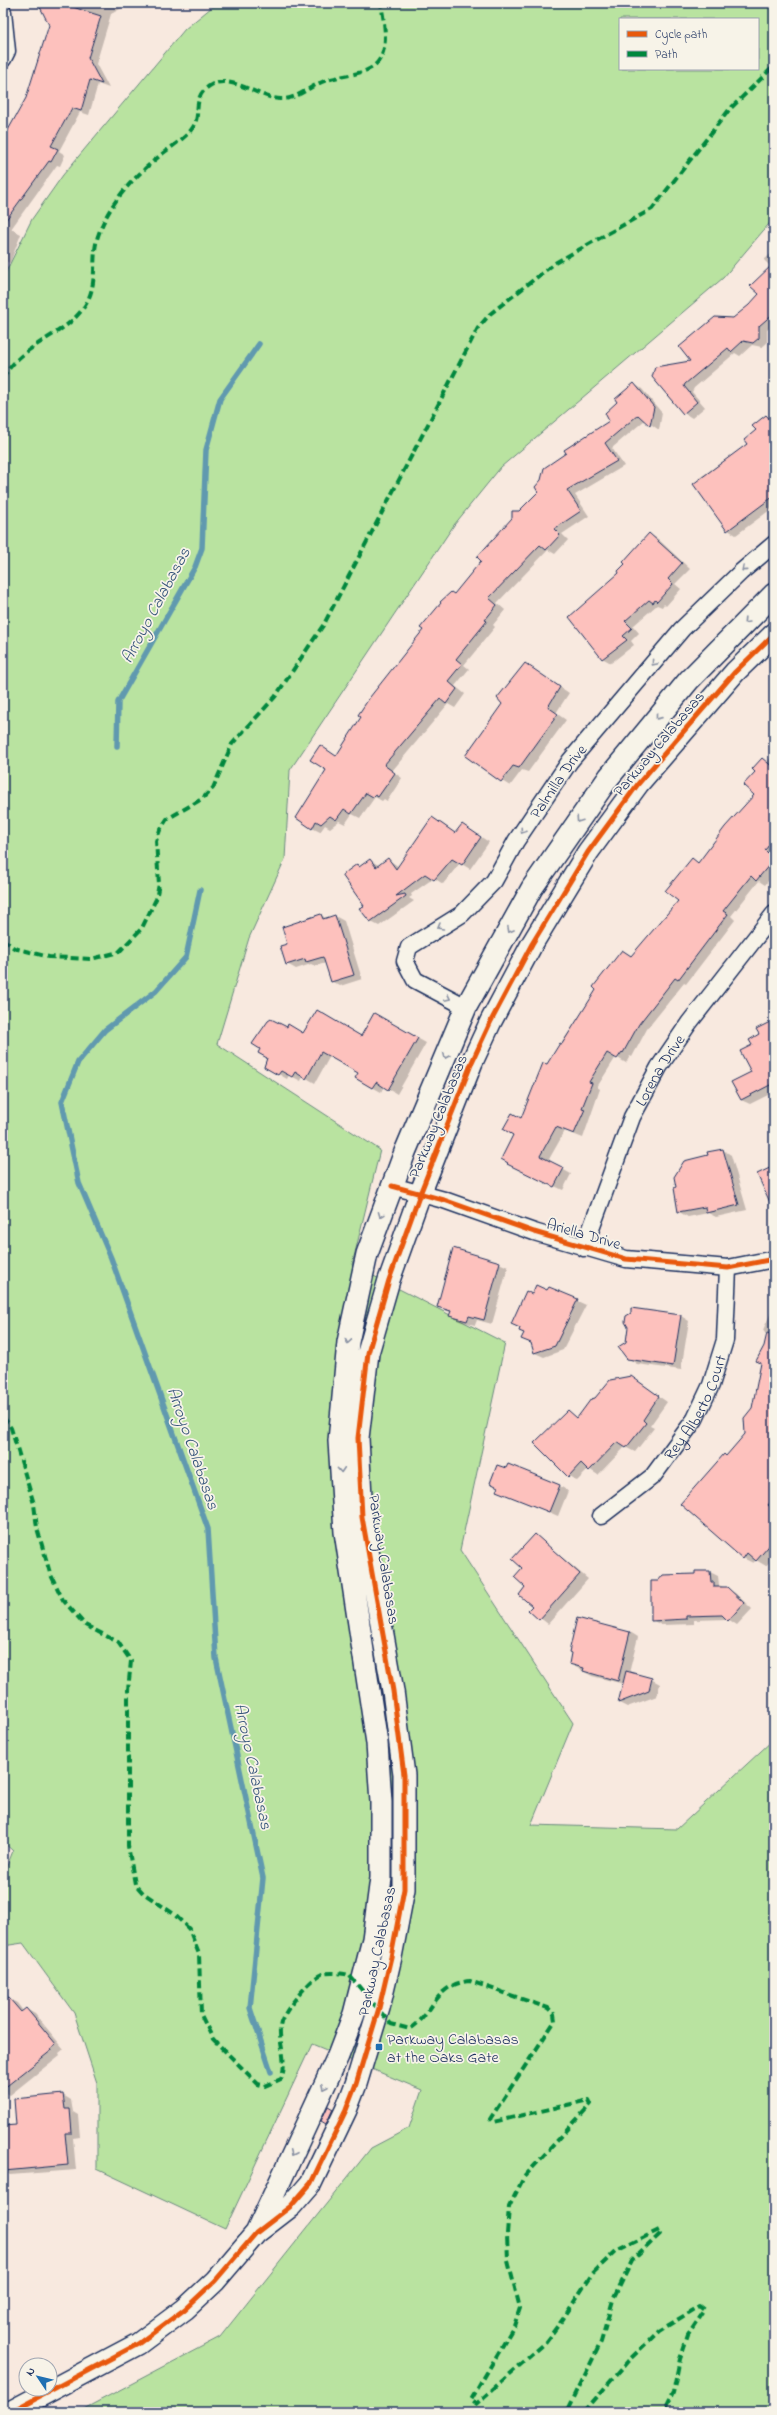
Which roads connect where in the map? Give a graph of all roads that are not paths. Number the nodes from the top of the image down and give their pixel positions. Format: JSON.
{"nodes":[{"id":1,"x":3,"y":12,"type":"edge"},
{"id":2,"x":3,"y":59,"type":"edge"},
{"id":3,"x":774,"y":544,"type":"edge"},
{"id":4,"x":774,"y":594,"type":"edge"},
{"id":5,"x":774,"y":634,"type":"edge"},
{"id":6,"x":774,"y":914,"type":"edge"},
{"id":7,"x":466,"y":1007,"type":"junction"},
{"id":8,"x":491,"y":1021,"type":"junction"},
{"id":9,"x":392,"y":1186,"type":"junction"},
{"id":10,"x":420,"y":1194,"type":"junction"},
{"id":11,"x":584,"y":1248,"type":"junction"},
{"id":12,"x":774,"y":1259,"type":"edge"},
{"id":13,"x":728,"y":1268,"type":"junction"},
{"id":14,"x":601,"y":1516,"type":"dead end"},
{"id":15,"x":338,"y":2056,"type":"junction"},
{"id":16,"x":362,"y":2065,"type":"junction"},
{"id":17,"x":304,"y":2129,"type":"junction"},
{"id":18,"x":331,"y":2143,"type":"junction"},
{"id":19,"x":256,"y":2233,"type":"junction"},
{"id":20,"x":10,"y":2412,"type":"edge"}],
"edges":[{"from":1,"to":2,"type":"street"},
{"from":3,"to":7,"type":"street","name":"Palmilla Drive","one_way":true},
{"from":4,"to":7,"type":"street","name":"Parkway Calabasas","one_way":true},
{"from":5,"to":8,"type":"street","name":"Parkway Calabasas"},
{"from":6,"to":11,"type":"street","name":"Lorena Drive"},
{"from":7,"to":8,"type":"street"},
{"from":7,"to":9,"type":"street","name":"Parkway Calabasas","one_way":true},
{"from":8,"to":10,"type":"street","name":"Parkway Calabasas"},
{"from":9,"to":10,"type":"street","name":"Ariella Drive"},
{"from":9,"to":15,"type":"street","name":"Parkway Calabasas","one_way":true},
{"from":10,"to":11,"type":"street","name":"Ariella Drive"},
{"from":10,"to":16,"type":"street","name":"Parkway Calabasas"},
{"from":11,"to":13,"type":"street","name":"Ariella Drive"},
{"from":12,"to":13,"type":"street","name":"Ariella Drive"},
{"from":13,"to":14,"type":"street","name":"Rey Alberto Court"},
{"from":15,"to":16,"type":"street"},
{"from":15,"to":17,"type":"street","name":"Parkway Calabasas","one_way":true},
{"from":16,"to":18,"type":"street","name":"Parkway Calabasas"},
{"from":17,"to":18,"type":"street"},
{"from":17,"to":19,"type":"street","name":"Parkway Calabasas","one_way":true},
{"from":18,"to":19,"type":"street","name":"Parkway Calabasas"},
{"from":19,"to":20,"type":"street","name":"Parkway Calabasas"}]}
